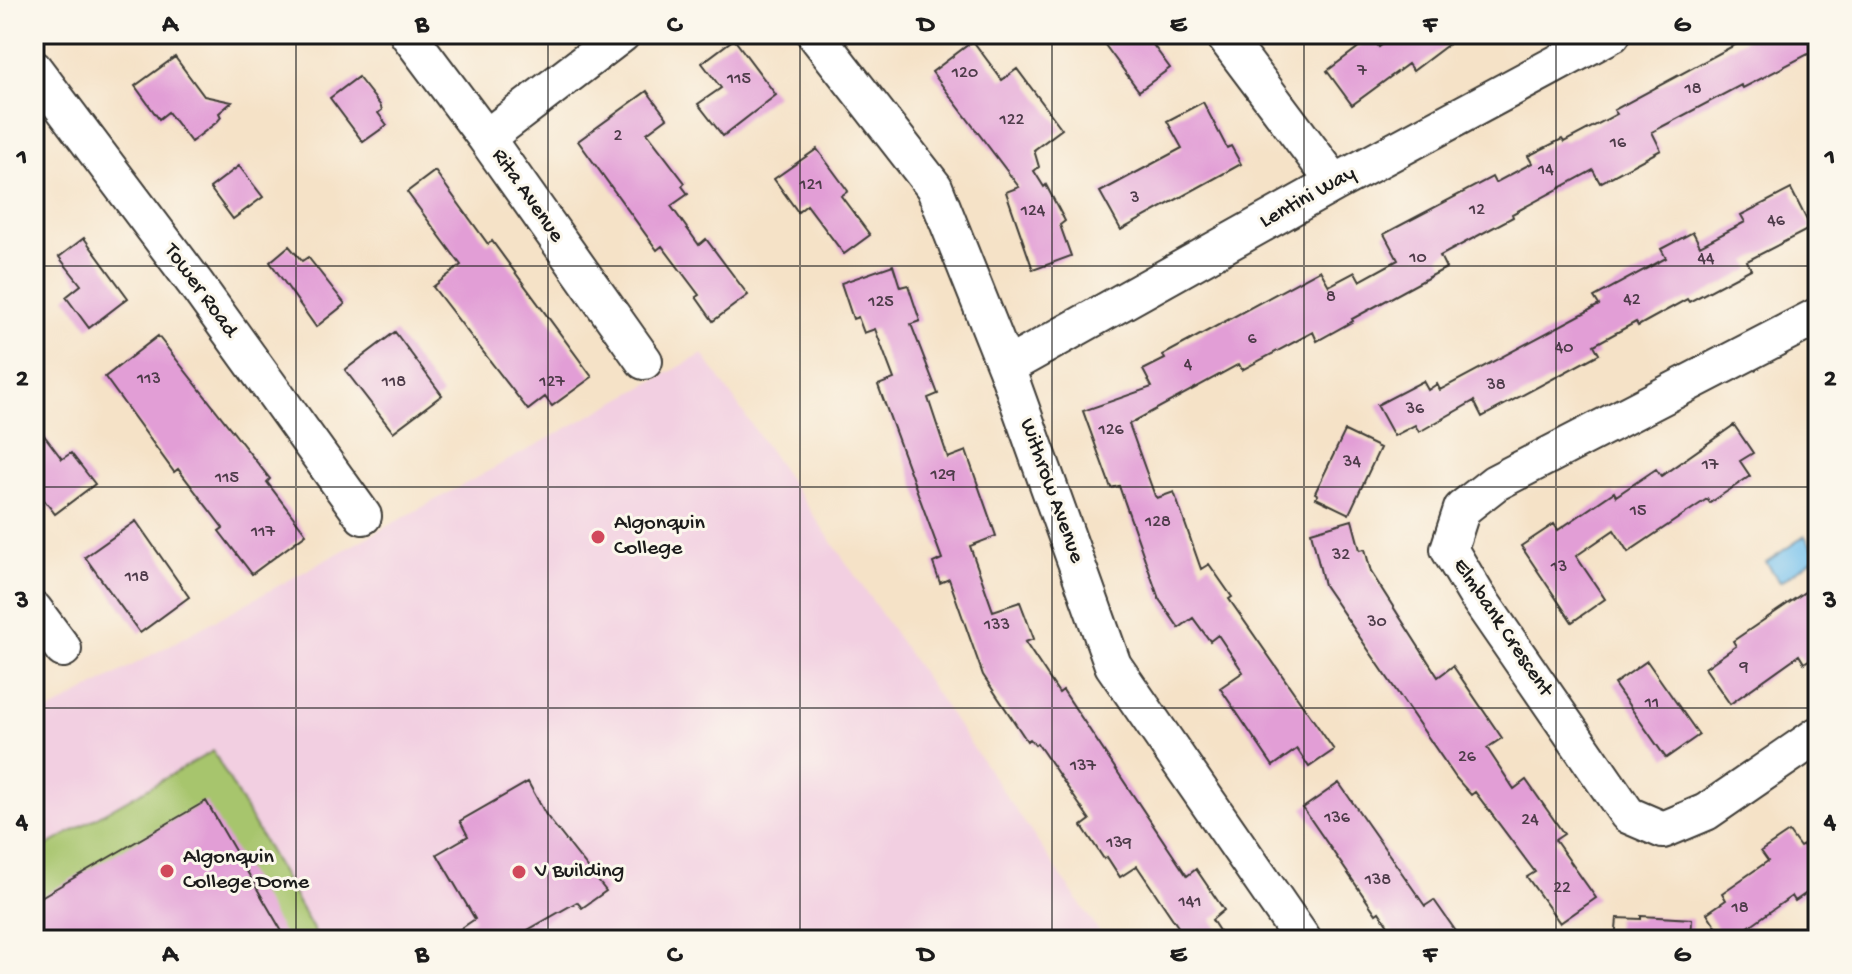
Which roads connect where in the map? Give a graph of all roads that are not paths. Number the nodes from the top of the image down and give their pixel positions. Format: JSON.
{"nodes":[{"id":1,"x":408,"y":34,"type":"edge"},
{"id":2,"x":622,"y":34,"type":"edge"},
{"id":3,"x":815,"y":34,"type":"edge"},
{"id":4,"x":1223,"y":34,"type":"edge"},
{"id":5,"x":1612,"y":34,"type":"edge"},
{"id":6,"x":34,"y":69,"type":"edge"},
{"id":7,"x":486,"y":138,"type":"junction"},
{"id":8,"x":1335,"y":183,"type":"junction"},
{"id":9,"x":1818,"y":316,"type":"edge"},
{"id":10,"x":644,"y":361,"type":"dead end"},
{"id":11,"x":1006,"y":367,"type":"junction"},
{"id":12,"x":363,"y":516,"type":"dead end"},
{"id":13,"x":34,"y":610,"type":"edge"},
{"id":14,"x":63,"y":649,"type":"dead end"},
{"id":15,"x":1818,"y":735,"type":"edge"},
{"id":16,"x":1303,"y":940,"type":"edge"}],
"edges":[{"from":1,"to":7,"type":"street","name":"Rita Avenue"},
{"from":2,"to":7,"type":"street"},
{"from":3,"to":11,"type":"street","name":"Withrow Avenue"},
{"from":4,"to":8,"type":"street"},
{"from":5,"to":8,"type":"street","name":"Lentini Way"},
{"from":6,"to":12,"type":"street","name":"Tower Road"},
{"from":7,"to":10,"type":"street","name":"Rita Avenue"},
{"from":8,"to":11,"type":"street","name":"Lentini Way"},
{"from":9,"to":15,"type":"street","name":"Elmbank Crescent"},
{"from":11,"to":16,"type":"street","name":"Withrow Avenue"},
{"from":13,"to":14,"type":"street"}]}
